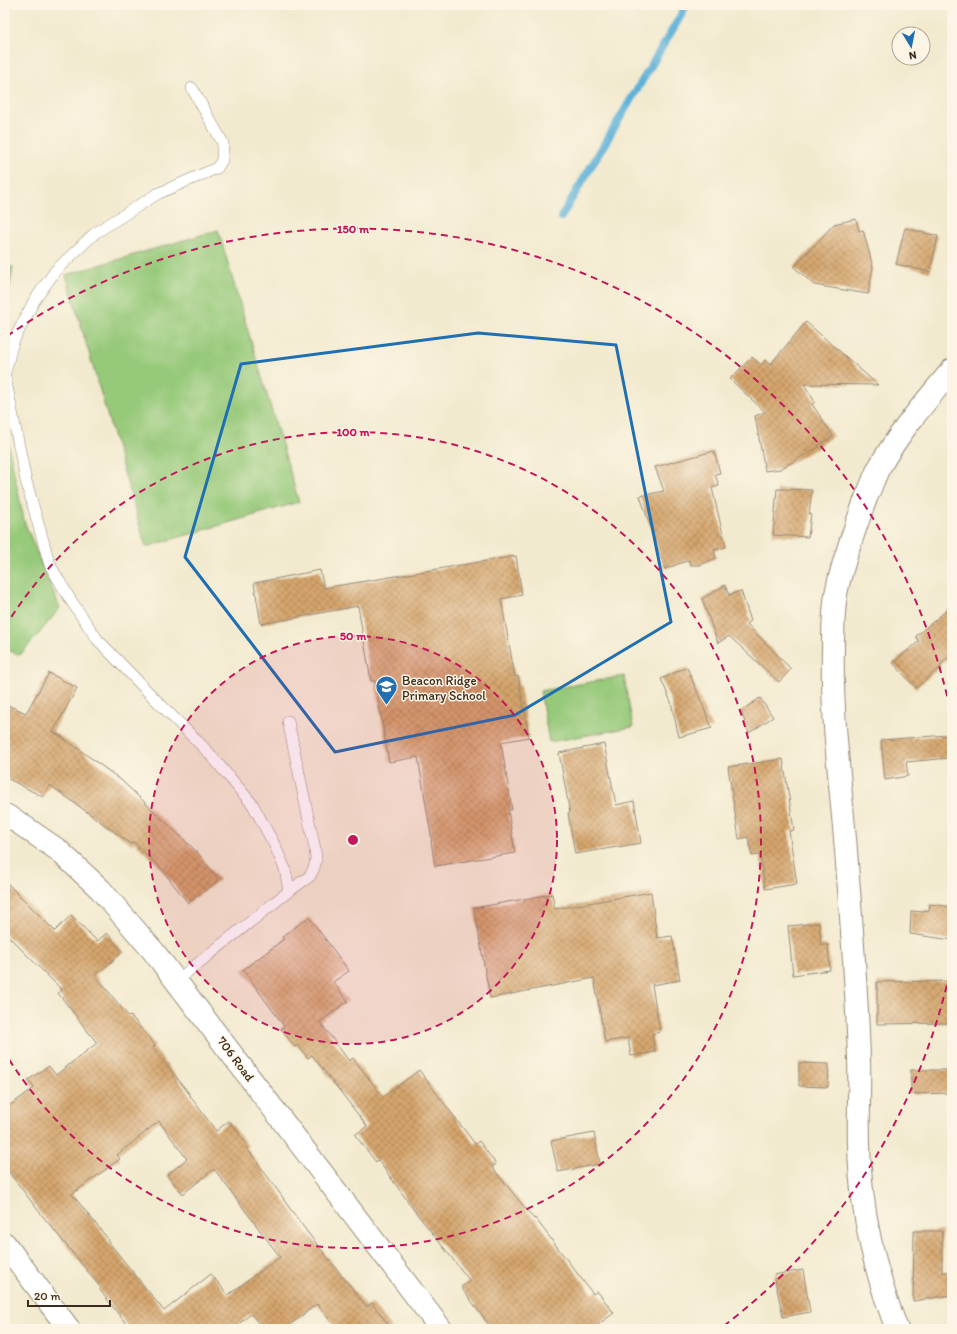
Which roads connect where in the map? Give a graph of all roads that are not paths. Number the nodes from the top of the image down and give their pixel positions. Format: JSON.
{"nodes":[{"id":1,"x":192,"y":88,"type":"dead end"},
{"id":2,"x":952,"y":370,"type":"edge"},
{"id":3,"x":5,"y":372,"type":"edge"},
{"id":4,"x":5,"y":377,"type":"edge"},
{"id":5,"x":288,"y":721,"type":"dead end"},
{"id":6,"x":5,"y":815,"type":"edge"},
{"id":7,"x":288,"y":891,"type":"junction"},
{"id":8,"x":176,"y":981,"type":"junction"},
{"id":9,"x":5,"y":1244,"type":"edge"},
{"id":10,"x":69,"y":1329,"type":"edge"},
{"id":11,"x":441,"y":1329,"type":"edge"},
{"id":12,"x":897,"y":1329,"type":"edge"}],
"edges":[{"from":1,"to":3,"type":"lane"},
{"from":2,"to":12,"type":"street"},
{"from":4,"to":7,"type":"lane"},
{"from":5,"to":7,"type":"lane"},
{"from":6,"to":8,"type":"street","name":"706 Road"},
{"from":7,"to":8,"type":"lane"},
{"from":8,"to":11,"type":"street","name":"706 Road"},
{"from":9,"to":10,"type":"street"}]}
